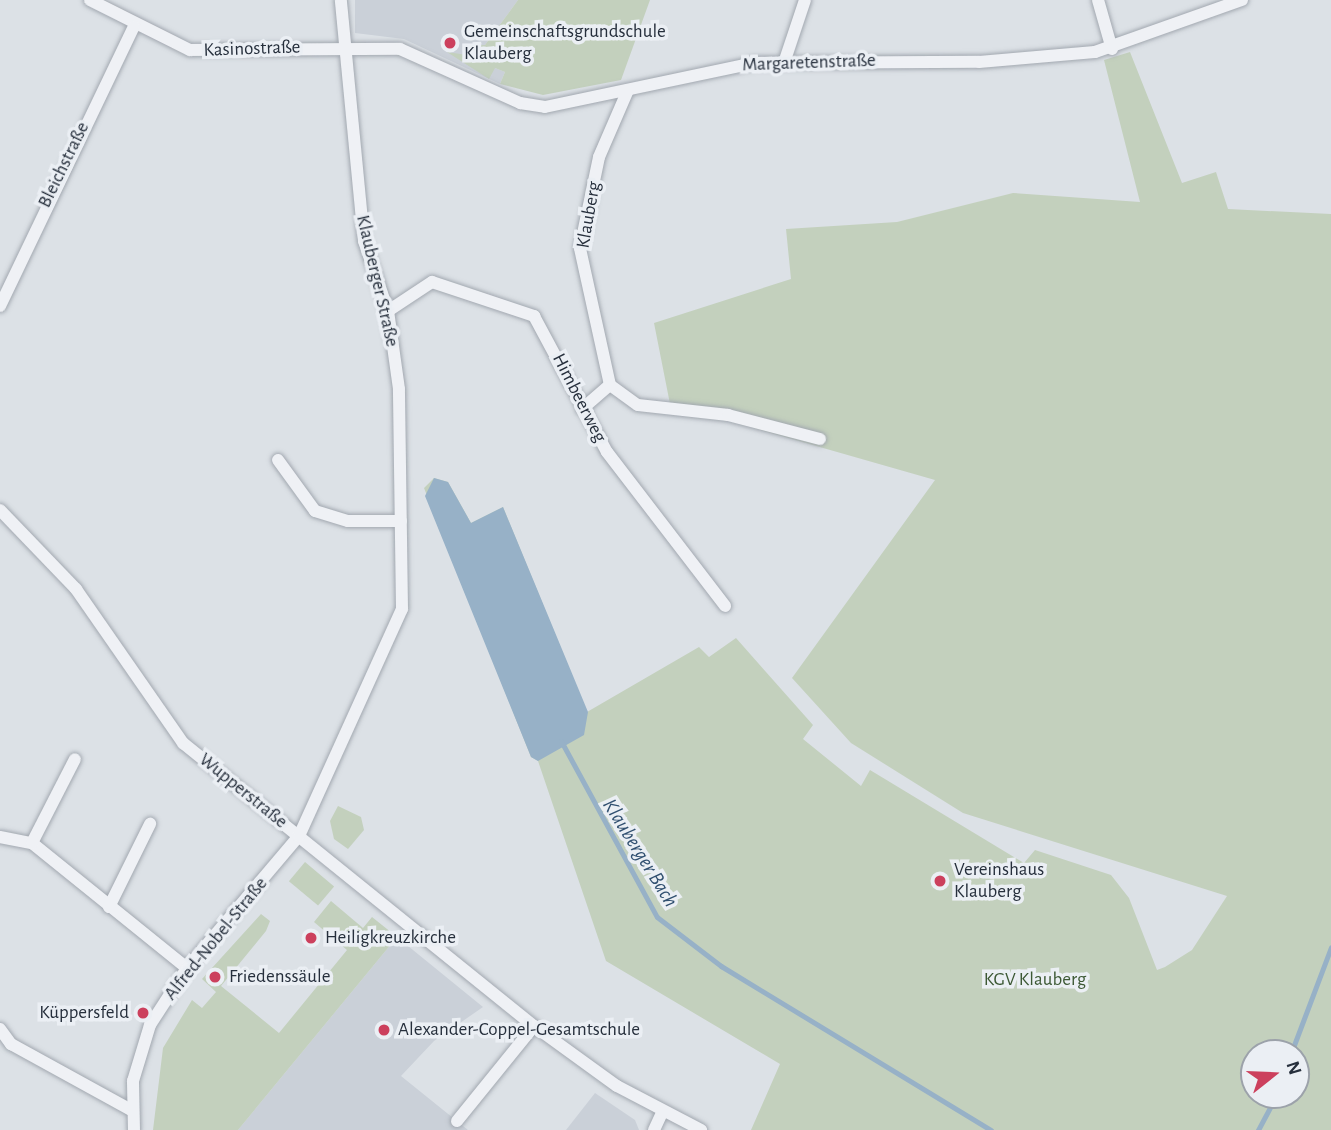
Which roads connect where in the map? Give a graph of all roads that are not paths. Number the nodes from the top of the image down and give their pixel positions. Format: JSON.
{"nodes":[{"id":1,"x":90,"y":0,"type":"edge"},
{"id":2,"x":341,"y":0,"type":"edge"},
{"id":3,"x":805,"y":0,"type":"edge"},
{"id":4,"x":1098,"y":0,"type":"edge"},
{"id":5,"x":1242,"y":0,"type":"edge"},
{"id":6,"x":1206,"y":6,"type":"edge"},
{"id":7,"x":134,"y":26,"type":"junction"},
{"id":8,"x":342,"y":45,"type":"junction"},
{"id":9,"x":1112,"y":49,"type":"junction"},
{"id":10,"x":785,"y":60,"type":"junction"},
{"id":11,"x":628,"y":90,"type":"junction"},
{"id":12,"x":0,"y":306,"type":"edge"},
{"id":13,"x":388,"y":311,"type":"junction"},
{"id":14,"x":610,"y":385,"type":"junction"},
{"id":15,"x":582,"y":409,"type":"junction"},
{"id":16,"x":820,"y":439,"type":"dead end"},
{"id":17,"x":278,"y":460,"type":"dead end"},
{"id":18,"x":0,"y":510,"type":"edge"},
{"id":19,"x":401,"y":521,"type":"junction"},
{"id":20,"x":725,"y":607,"type":"dead end"},
{"id":21,"x":75,"y":759,"type":"dead end"},
{"id":22,"x":150,"y":824,"type":"dead end"},
{"id":23,"x":299,"y":836,"type":"junction"},
{"id":24,"x":0,"y":837,"type":"edge"},
{"id":25,"x":32,"y":843,"type":"junction"},
{"id":26,"x":109,"y":906,"type":"junction"},
{"id":27,"x":187,"y":968,"type":"junction"},
{"id":28,"x":534,"y":1026,"type":"junction"},
{"id":29,"x":0,"y":1030,"type":"edge"},
{"id":30,"x":131,"y":1110,"type":"junction"},
{"id":31,"x":662,"y":1113,"type":"junction"},
{"id":32,"x":457,"y":1121,"type":"dead end"},
{"id":33,"x":134,"y":1130,"type":"edge"},
{"id":34,"x":654,"y":1130,"type":"edge"},
{"id":35,"x":701,"y":1130,"type":"edge"}],
"edges":[{"from":1,"to":7,"type":"street","name":"Kasinostraße"},
{"from":2,"to":8,"type":"street","name":"Klauberger Straße"},
{"from":3,"to":10,"type":"street"},
{"from":4,"to":9,"type":"street"},
{"from":5,"to":6,"type":"street","name":"Margaretenstraße"},
{"from":6,"to":9,"type":"street","name":"Margaretenstraße"},
{"from":7,"to":8,"type":"street","name":"Kasinostraße"},
{"from":7,"to":12,"type":"street","name":"Bleichstraße"},
{"from":8,"to":11,"type":"street","name":"Margaretenstraße"},
{"from":8,"to":13,"type":"street","name":"Klauberger Straße"},
{"from":9,"to":10,"type":"street","name":"Margaretenstraße"},
{"from":10,"to":11,"type":"street","name":"Margaretenstraße"},
{"from":11,"to":14,"type":"street","name":"Klauberg"},
{"from":13,"to":15,"type":"street","name":"Himbeerweg"},
{"from":13,"to":19,"type":"street","name":"Klauberger Straße"},
{"from":14,"to":15,"type":"street"},
{"from":14,"to":16,"type":"street"},
{"from":15,"to":20,"type":"street","name":"Himbeerweg"},
{"from":17,"to":19,"type":"street"},
{"from":18,"to":23,"type":"street","name":"Wupperstraße"},
{"from":19,"to":23,"type":"street","name":"Klauberger Straße"},
{"from":21,"to":25,"type":"street"},
{"from":22,"to":26,"type":"street"},
{"from":23,"to":27,"type":"street","name":"Alfred-Nobel-Straße"},
{"from":23,"to":28,"type":"street","name":"Wupperstraße"},
{"from":24,"to":25,"type":"street"},
{"from":25,"to":26,"type":"street"},
{"from":26,"to":27,"type":"street"},
{"from":27,"to":30,"type":"street","name":"Alfred-Nobel-Straße"},
{"from":28,"to":31,"type":"street","name":"Wupperstraße"},
{"from":28,"to":32,"type":"street"},
{"from":29,"to":30,"type":"street"},
{"from":30,"to":33,"type":"street","name":"Alfred-Nobel-Straße"},
{"from":31,"to":34,"type":"street"},
{"from":31,"to":35,"type":"street","name":"Wupperstraße"}]}
